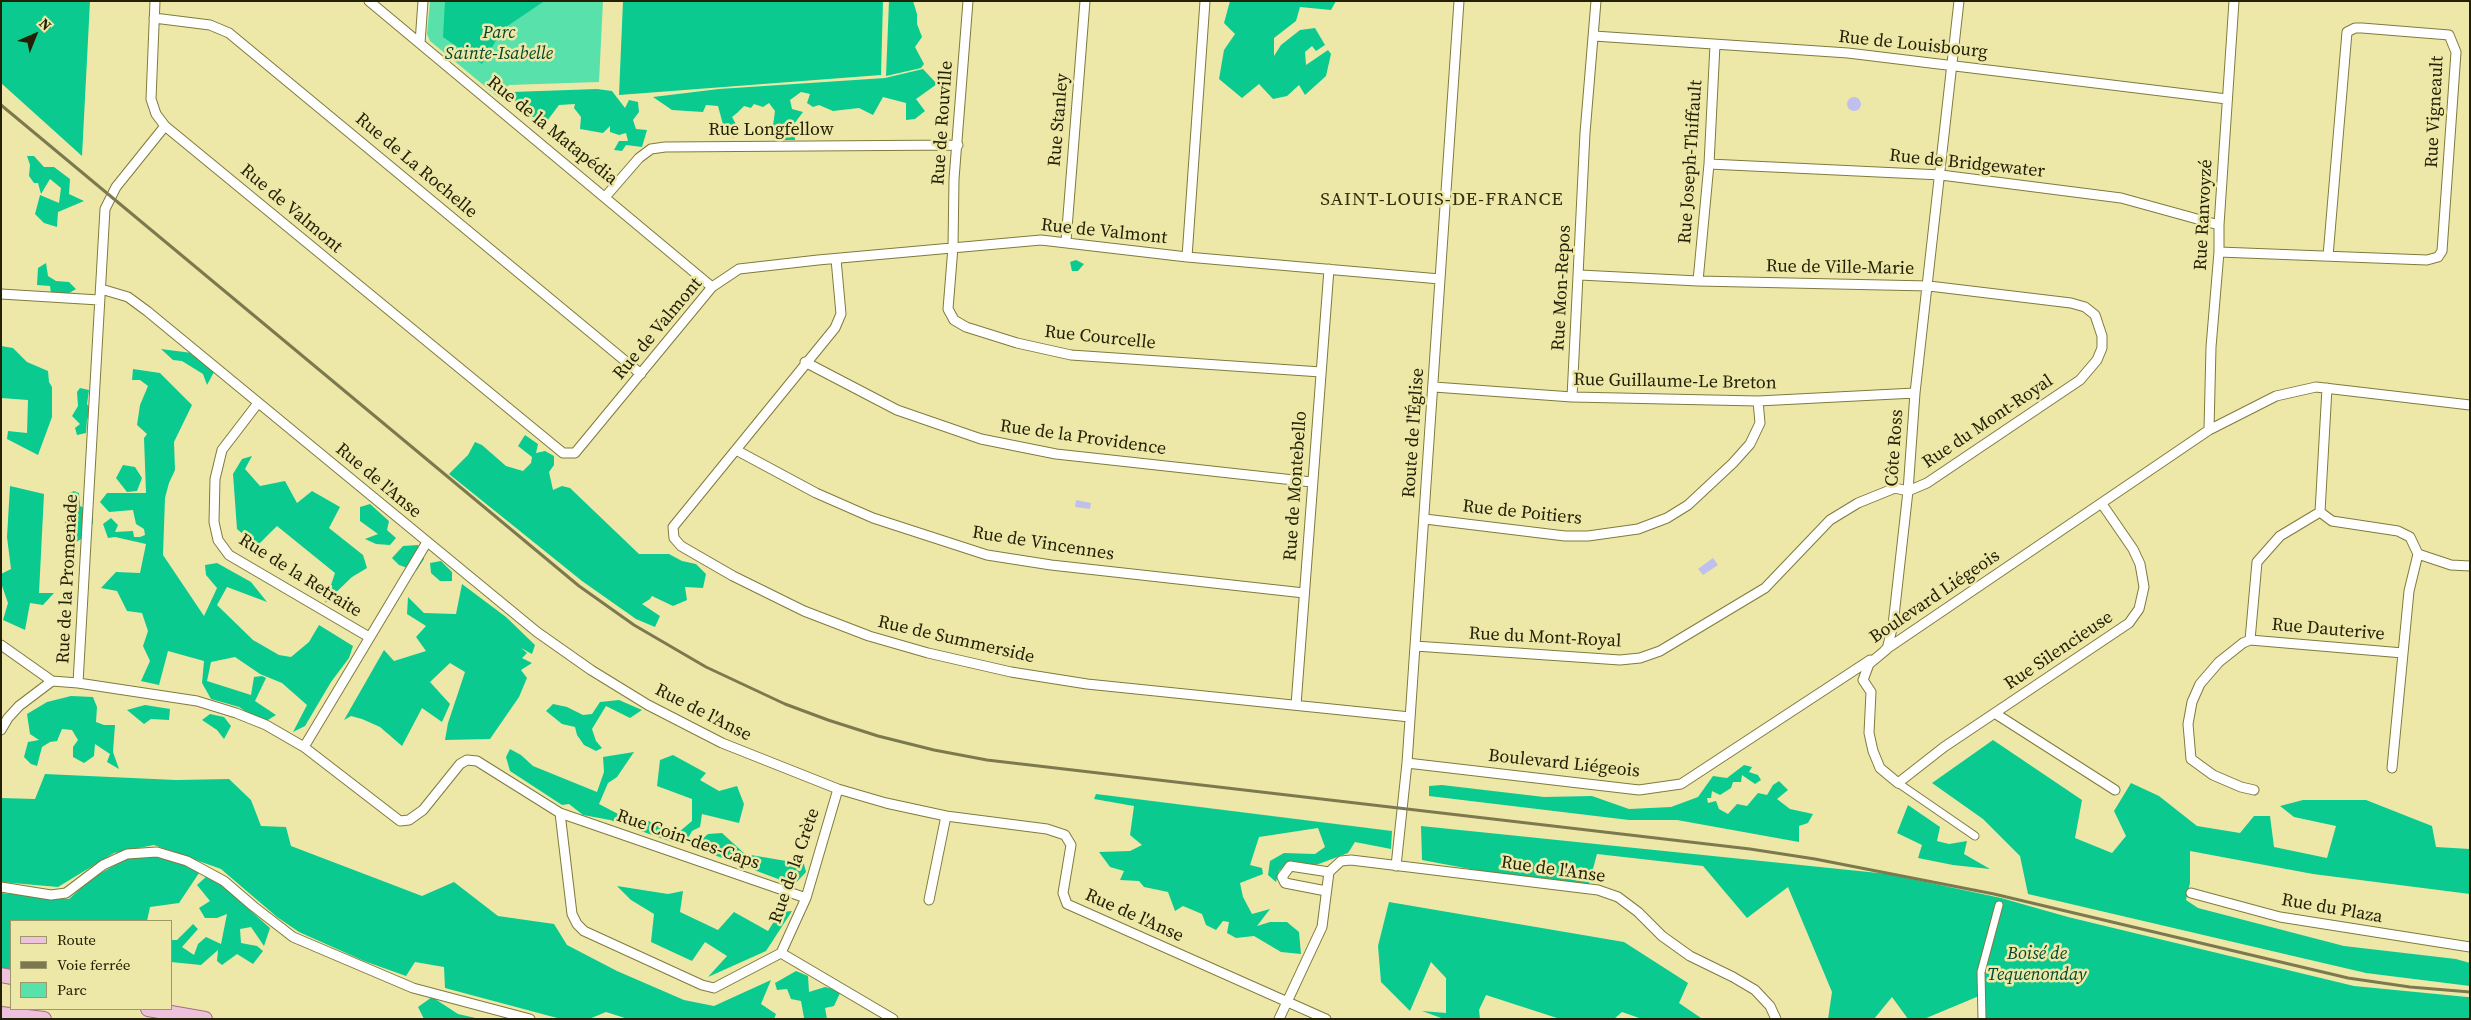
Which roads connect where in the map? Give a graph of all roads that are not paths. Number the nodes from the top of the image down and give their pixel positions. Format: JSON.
{"nodes":[{"id":1,"x":155,"y":1,"type":"edge"},
{"id":2,"x":370,"y":1,"type":"edge"},
{"id":3,"x":423,"y":1,"type":"edge"},
{"id":4,"x":968,"y":1,"type":"edge"},
{"id":5,"x":1085,"y":1,"type":"edge"},
{"id":6,"x":1205,"y":1,"type":"edge"},
{"id":7,"x":1459,"y":1,"type":"edge"},
{"id":8,"x":1596,"y":1,"type":"edge"},
{"id":9,"x":1959,"y":1,"type":"edge"},
{"id":10,"x":2234,"y":1,"type":"edge"},
{"id":11,"x":154,"y":18,"type":"junction"},
{"id":12,"x":1594,"y":36,"type":"junction"},
{"id":13,"x":420,"y":43,"type":"junction"},
{"id":14,"x":1716,"y":44,"type":"junction"},
{"id":15,"x":1953,"y":64,"type":"junction"},
{"id":16,"x":2228,"y":99,"type":"junction"},
{"id":17,"x":165,"y":126,"type":"junction"},
{"id":18,"x":958,"y":145,"type":"junction"},
{"id":19,"x":1709,"y":164,"type":"junction"},
{"id":20,"x":1941,"y":175,"type":"junction"},
{"id":21,"x":606,"y":196,"type":"junction"},
{"id":22,"x":2219,"y":225,"type":"junction"},
{"id":23,"x":1066,"y":241,"type":"junction"},
{"id":24,"x":953,"y":247,"type":"junction"},
{"id":25,"x":2219,"y":252,"type":"junction"},
{"id":26,"x":2328,"y":256,"type":"junction"},
{"id":27,"x":1187,"y":257,"type":"junction"},
{"id":28,"x":836,"y":260,"type":"junction"},
{"id":29,"x":1329,"y":270,"type":"junction"},
{"id":30,"x":1580,"y":274,"type":"junction"},
{"id":31,"x":1440,"y":279,"type":"junction"},
{"id":32,"x":1698,"y":281,"type":"junction"},
{"id":33,"x":1929,"y":286,"type":"junction"},
{"id":34,"x":712,"y":287,"type":"junction"},
{"id":35,"x":101,"y":289,"type":"junction"},
{"id":36,"x":1,"y":294,"type":"edge"},
{"id":37,"x":99,"y":300,"type":"junction"},
{"id":38,"x":2095,"y":315,"type":"joint"},
{"id":39,"x":805,"y":362,"type":"junction"},
{"id":40,"x":1321,"y":372,"type":"junction"},
{"id":41,"x":641,"y":374,"type":"junction"},
{"id":42,"x":1434,"y":387,"type":"junction"},
{"id":43,"x":2326,"y":388,"type":"junction"},
{"id":44,"x":1915,"y":393,"type":"junction"},
{"id":45,"x":1572,"y":397,"type":"junction"},
{"id":46,"x":1758,"y":401,"type":"junction"},
{"id":47,"x":258,"y":403,"type":"junction"},
{"id":48,"x":2470,"y":405,"type":"edge"},
{"id":49,"x":2209,"y":430,"type":"junction"},
{"id":50,"x":736,"y":450,"type":"junction"},
{"id":51,"x":1312,"y":482,"type":"junction"},
{"id":52,"x":1908,"y":491,"type":"junction"},
{"id":53,"x":2102,"y":504,"type":"junction"},
{"id":54,"x":2320,"y":512,"type":"junction"},
{"id":55,"x":1425,"y":519,"type":"junction"},
{"id":56,"x":427,"y":542,"type":"junction"},
{"id":57,"x":2418,"y":554,"type":"junction"},
{"id":58,"x":2470,"y":566,"type":"edge"},
{"id":59,"x":1304,"y":593,"type":"junction"},
{"id":60,"x":369,"y":638,"type":"junction"},
{"id":61,"x":2250,"y":640,"type":"junction"},
{"id":62,"x":1,"y":645,"type":"edge"},
{"id":63,"x":1415,"y":646,"type":"junction"},
{"id":64,"x":1887,"y":649,"type":"junction"},
{"id":65,"x":2403,"y":653,"type":"junction"},
{"id":66,"x":52,"y":681,"type":"junction"},
{"id":67,"x":78,"y":683,"type":"junction"},
{"id":68,"x":1296,"y":705,"type":"junction"},
{"id":69,"x":1996,"y":714,"type":"junction"},
{"id":70,"x":1410,"y":717,"type":"junction"},
{"id":71,"x":2,"y":730,"type":"edge"},
{"id":72,"x":304,"y":747,"type":"junction"},
{"id":73,"x":1407,"y":763,"type":"junction"},
{"id":74,"x":2392,"y":768,"type":"dead end"},
{"id":75,"x":1898,"y":782,"type":"junction"},
{"id":76,"x":838,"y":789,"type":"junction"},
{"id":77,"x":2115,"y":790,"type":"dead end"},
{"id":78,"x":2254,"y":790,"type":"dead end"},
{"id":79,"x":560,"y":813,"type":"junction"},
{"id":80,"x":946,"y":816,"type":"junction"},
{"id":81,"x":1975,"y":836,"type":"dead end"},
{"id":82,"x":1396,"y":866,"type":"junction"},
{"id":83,"x":1329,"y":872,"type":"junction"},
{"id":84,"x":1,"y":887,"type":"edge"},
{"id":85,"x":1326,"y":891,"type":"junction"},
{"id":86,"x":2191,"y":893,"type":"dead end"},
{"id":87,"x":806,"y":898,"type":"junction"},
{"id":88,"x":929,"y":900,"type":"dead end"},
{"id":89,"x":1999,"y":904,"type":"dead end"},
{"id":90,"x":2470,"y":948,"type":"edge"},
{"id":91,"x":781,"y":953,"type":"junction"},
{"id":92,"x":1286,"y":1002,"type":"junction"},
{"id":93,"x":154,"y":1010,"type":"edge"},
{"id":94,"x":1,"y":1014,"type":"edge"},
{"id":95,"x":44,"y":1019,"type":"edge"},
{"id":96,"x":205,"y":1019,"type":"edge"},
{"id":97,"x":530,"y":1019,"type":"edge"},
{"id":98,"x":892,"y":1019,"type":"edge"},
{"id":99,"x":1278,"y":1019,"type":"edge"},
{"id":100,"x":1326,"y":1019,"type":"edge"},
{"id":101,"x":1776,"y":1019,"type":"edge"},
{"id":102,"x":1982,"y":1019,"type":"edge"}],
"edges":[{"from":1,"to":11,"type":"street","name":"Rue de Valmont"},
{"from":2,"to":13,"type":"street","name":"Rue de la Matapédia"},
{"from":3,"to":13,"type":"street"},
{"from":4,"to":18,"type":"street","name":"Rue de Rouville"},
{"from":5,"to":23,"type":"street","name":"Rue Stanley"},
{"from":6,"to":27,"type":"street"},
{"from":7,"to":31,"type":"street","name":"Route de l'Église"},
{"from":8,"to":12,"type":"street","name":"Rue Mon-Repos"},
{"from":9,"to":15,"type":"street","name":"Côte Ross"},
{"from":10,"to":16,"type":"street","name":"Rue Ranvoyzé"},
{"from":11,"to":17,"type":"street","name":"Rue de Valmont"},
{"from":11,"to":41,"type":"street","name":"Rue de La Rochelle"},
{"from":12,"to":14,"type":"street","name":"Rue de Louisbourg"},
{"from":12,"to":30,"type":"street","name":"Rue Mon-Repos"},
{"from":13,"to":21,"type":"street","name":"Rue de la Matapédia"},
{"from":14,"to":15,"type":"street","name":"Rue de Louisbourg"},
{"from":14,"to":19,"type":"street","name":"Rue Joseph-Thiffault"},
{"from":15,"to":16,"type":"street","name":"Rue de Louisbourg"},
{"from":15,"to":20,"type":"street","name":"Côte Ross"},
{"from":16,"to":22,"type":"street","name":"Rue Ranvoyzé"},
{"from":17,"to":35,"type":"street","name":"Rue de la Promenade"},
{"from":17,"to":41,"type":"street","name":"Rue de Valmont"},
{"from":18,"to":21,"type":"street","name":"Rue Longfellow"},
{"from":18,"to":24,"type":"street","name":"Rue de Rouville"},
{"from":19,"to":20,"type":"street","name":"Rue de Bridgewater"},
{"from":19,"to":32,"type":"street","name":"Rue Joseph-Thiffault"},
{"from":20,"to":22,"type":"street","name":"Rue de Bridgewater"},
{"from":20,"to":33,"type":"street","name":"Côte Ross"},
{"from":21,"to":34,"type":"street","name":"Rue de la Matapédia"},
{"from":22,"to":25,"type":"street","name":"Rue Ranvoyzé"},
{"from":23,"to":24,"type":"street","name":"Rue de Valmont"},
{"from":23,"to":27,"type":"street","name":"Rue de Valmont"},
{"from":24,"to":28,"type":"street","name":"Rue de Valmont"},
{"from":24,"to":40,"type":"street","name":"Rue Courcelle"},
{"from":25,"to":26,"type":"street","name":"Rue Vigneault"},
{"from":25,"to":49,"type":"street","name":"Rue Ranvoyzé"},
{"from":26,"to":26,"type":"street","name":"Rue Vigneault"},
{"from":27,"to":29,"type":"street","name":"Rue de Valmont"},
{"from":28,"to":34,"type":"street","name":"Rue de Valmont"},
{"from":28,"to":39,"type":"street","name":"Rue de Summerside"},
{"from":29,"to":31,"type":"street","name":"Rue de Valmont"},
{"from":29,"to":40,"type":"street","name":"Rue de Montebello"},
{"from":30,"to":32,"type":"street","name":"Rue de Ville-Marie"},
{"from":30,"to":45,"type":"street","name":"Rue Mon-Repos"},
{"from":31,"to":42,"type":"street","name":"Route de l'Église"},
{"from":32,"to":33,"type":"street","name":"Rue de Ville-Marie"},
{"from":33,"to":38,"type":"street","name":"Rue de Ville-Marie"},
{"from":33,"to":44,"type":"street","name":"Côte Ross"},
{"from":34,"to":41,"type":"street","name":"Rue de Valmont"},
{"from":35,"to":37,"type":"street","name":"Rue de la Promenade"},
{"from":35,"to":47,"type":"street","name":"Rue de l'Anse"},
{"from":36,"to":37,"type":"street"},
{"from":37,"to":67,"type":"street","name":"Rue de la Promenade"},
{"from":38,"to":52,"type":"street","name":"Rue du Mont-Royal"},
{"from":39,"to":50,"type":"street","name":"Rue de Summerside"},
{"from":39,"to":51,"type":"street","name":"Rue de la Providence"},
{"from":40,"to":51,"type":"street","name":"Rue de Montebello"},
{"from":42,"to":45,"type":"street","name":"Rue Guillaume-Le Breton"},
{"from":42,"to":55,"type":"street","name":"Route de l'Église"},
{"from":43,"to":48,"type":"street","name":"Boulevard Liégeois"},
{"from":43,"to":49,"type":"street","name":"Boulevard Liégeois"},
{"from":43,"to":54,"type":"street"},
{"from":44,"to":46,"type":"street","name":"Rue Guillaume-Le Breton"},
{"from":44,"to":52,"type":"street","name":"Côte Ross"},
{"from":45,"to":46,"type":"street","name":"Rue Guillaume-Le Breton"},
{"from":46,"to":55,"type":"street","name":"Rue de Poitiers"},
{"from":47,"to":56,"type":"street","name":"Rue de l'Anse"},
{"from":47,"to":60,"type":"street","name":"Rue de la Retraite"},
{"from":49,"to":53,"type":"street","name":"Boulevard Liégeois"},
{"from":50,"to":59,"type":"street","name":"Rue de Vincennes"},
{"from":50,"to":68,"type":"street","name":"Rue de Summerside"},
{"from":51,"to":59,"type":"street","name":"Rue de Montebello"},
{"from":52,"to":63,"type":"street","name":"Rue du Mont-Royal"},
{"from":52,"to":64,"type":"street","name":"Côte Ross"},
{"from":53,"to":64,"type":"street","name":"Boulevard Liégeois"},
{"from":53,"to":69,"type":"street","name":"Rue Silencieuse"},
{"from":54,"to":57,"type":"street"},
{"from":54,"to":61,"type":"street"},
{"from":55,"to":63,"type":"street","name":"Route de l'Église"},
{"from":56,"to":60,"type":"street"},
{"from":56,"to":76,"type":"street","name":"Rue de l'Anse"},
{"from":57,"to":58,"type":"street"},
{"from":57,"to":65,"type":"street"},
{"from":59,"to":68,"type":"street","name":"Rue de Montebello"},
{"from":60,"to":72,"type":"street"},
{"from":61,"to":65,"type":"street","name":"Rue Dauterive"},
{"from":61,"to":78,"type":"street"},
{"from":62,"to":66,"type":"street"},
{"from":63,"to":70,"type":"street","name":"Route de l'Église"},
{"from":64,"to":73,"type":"street","name":"Boulevard Liégeois"},
{"from":64,"to":75,"type":"street"},
{"from":65,"to":74,"type":"street"},
{"from":66,"to":67,"type":"street"},
{"from":66,"to":71,"type":"street"},
{"from":67,"to":72,"type":"street","name":"Rue de la Promenade"},
{"from":68,"to":70,"type":"street","name":"Rue de Summerside"},
{"from":69,"to":75,"type":"street","name":"Rue Silencieuse"},
{"from":69,"to":77,"type":"street"},
{"from":70,"to":73,"type":"street","name":"Route de l'Église"},
{"from":72,"to":79,"type":"street","name":"Rue de la Promenade"},
{"from":73,"to":82,"type":"street","name":"Route de l'Église"},
{"from":75,"to":81,"type":"street"},
{"from":76,"to":80,"type":"street","name":"Rue de l'Anse"},
{"from":76,"to":87,"type":"street","name":"Rue de la Crète"},
{"from":79,"to":87,"type":"street","name":"Rue Coin-des-Caps"},
{"from":79,"to":91,"type":"street"},
{"from":80,"to":88,"type":"street"},
{"from":80,"to":92,"type":"street","name":"Rue de l'Anse"},
{"from":82,"to":83,"type":"street","name":"Rue de l'Anse"},
{"from":82,"to":101,"type":"street","name":"Rue de l'Anse"},
{"from":83,"to":85,"type":"street"},
{"from":83,"to":85,"type":"street"},
{"from":84,"to":97,"type":"street"},
{"from":85,"to":92,"type":"street"},
{"from":86,"to":90,"type":"street","name":"Rue du Plaza"},
{"from":87,"to":91,"type":"street","name":"Rue de la Crète"},
{"from":89,"to":102,"type":"street"},
{"from":91,"to":98,"type":"street"},
{"from":92,"to":99,"type":"street"},
{"from":92,"to":100,"type":"street","name":"Rue de l'Anse"},
{"from":93,"to":96,"type":"main road"},
{"from":94,"to":95,"type":"main road"}]}
